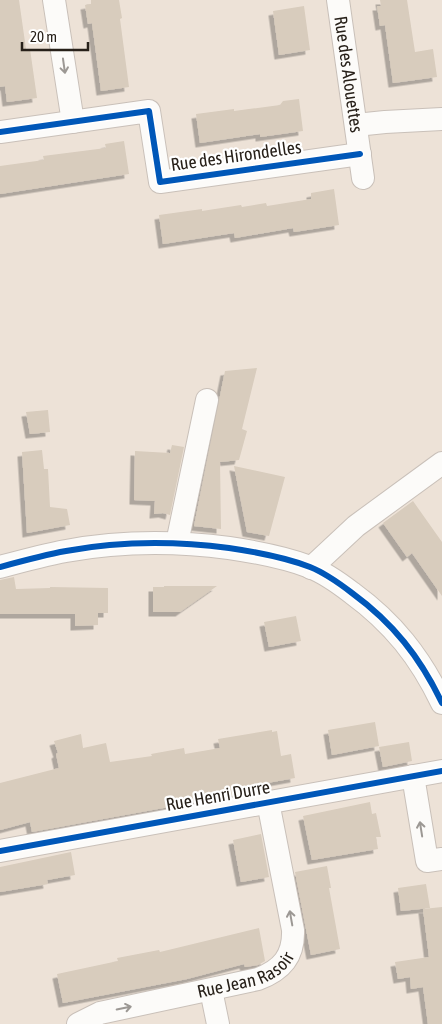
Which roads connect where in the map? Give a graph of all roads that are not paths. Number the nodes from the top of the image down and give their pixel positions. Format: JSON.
{"nodes":[{"id":1,"x":54,"y":0,"type":"edge"},
{"id":2,"x":338,"y":0,"type":"edge"},
{"id":3,"x":442,"y":120,"type":"edge"},
{"id":4,"x":73,"y":122,"type":"junction"},
{"id":5,"x":356,"y":125,"type":"junction"},
{"id":6,"x":0,"y":132,"type":"edge"},
{"id":7,"x":360,"y":154,"type":"junction"},
{"id":8,"x":363,"y":178,"type":"dead end"},
{"id":9,"x":207,"y":400,"type":"dead end"},
{"id":10,"x":442,"y":463,"type":"edge"},
{"id":11,"x":177,"y":543,"type":"junction"},
{"id":12,"x":0,"y":567,"type":"edge"},
{"id":13,"x":311,"y":568,"type":"junction"},
{"id":14,"x":442,"y":703,"type":"edge"},
{"id":15,"x":442,"y":771,"type":"edge"},
{"id":16,"x":413,"y":776,"type":"junction"},
{"id":17,"x":268,"y":802,"type":"junction"},
{"id":18,"x":0,"y":851,"type":"edge"},
{"id":19,"x":442,"y":859,"type":"edge"},
{"id":20,"x":211,"y":990,"type":"junction"},
{"id":21,"x":78,"y":1024,"type":"edge"},
{"id":22,"x":218,"y":1024,"type":"edge"}],
"edges":[{"from":1,"to":4,"type":"street","one_way":true},
{"from":2,"to":5,"type":"street","name":"Rue des Alouettes"},
{"from":3,"to":5,"type":"street"},
{"from":4,"to":6,"type":"street","name":"Rue des Hirondelles"},
{"from":4,"to":7,"type":"street","name":"Rue des Hirondelles"},
{"from":5,"to":7,"type":"street","name":"Rue des Alouettes"},
{"from":7,"to":8,"type":"street","name":"Rue des Alouettes"},
{"from":9,"to":11,"type":"street"},
{"from":10,"to":13,"type":"street"},
{"from":11,"to":12,"type":"street"},
{"from":11,"to":13,"type":"street"},
{"from":13,"to":14,"type":"street"},
{"from":15,"to":16,"type":"street","name":"Rue Henri Durre"},
{"from":16,"to":17,"type":"street","name":"Rue Henri Durre"},
{"from":19,"to":16,"type":"street","one_way":true},
{"from":17,"to":18,"type":"street","name":"Rue Henri Durre"},
{"from":20,"to":17,"type":"street","name":"Rue Jean Rasoir","one_way":true},
{"from":21,"to":20,"type":"street","name":"Rue Jean Rasoir","one_way":true},
{"from":20,"to":22,"type":"street"}]}
